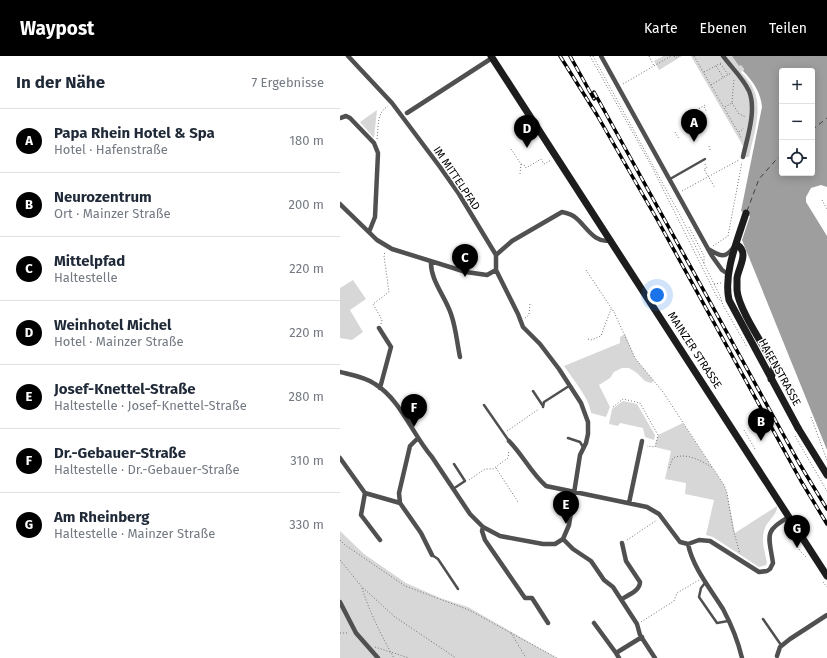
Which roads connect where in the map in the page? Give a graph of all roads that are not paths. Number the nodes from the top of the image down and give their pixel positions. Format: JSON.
{"nodes":[{"id":1,"x":348,"y":56,"type":"edge"},
{"id":2,"x":601,"y":56,"type":"edge"},
{"id":3,"x":491,"y":57,"type":"edge"},
{"id":4,"x":724,"y":58,"type":"edge"},
{"id":5,"x":407,"y":113,"type":"dead end"},
{"id":6,"x":340,"y":118,"type":"edge"},
{"id":7,"x":743,"y":157,"type":"road end"},
{"id":8,"x":704,"y":160,"type":"road end"},
{"id":9,"x":670,"y":179,"type":"junction"},
{"id":10,"x":340,"y":204,"type":"edge"},
{"id":11,"x":746,"y":213,"type":"dead end"},
{"id":12,"x":369,"y":232,"type":"junction"},
{"id":13,"x":611,"y":240,"type":"junction"},
{"id":14,"x":736,"y":244,"type":"junction"},
{"id":15,"x":708,"y":249,"type":"junction"},
{"id":16,"x":496,"y":254,"type":"junction"},
{"id":17,"x":431,"y":261,"type":"junction"},
{"id":18,"x":496,"y":270,"type":"junction"},
{"id":19,"x":728,"y":278,"type":"junction"},
{"id":20,"x":379,"y":328,"type":"road end"},
{"id":21,"x":460,"y":357,"type":"dead end"},
{"id":22,"x":340,"y":372,"type":"edge"},
{"id":23,"x":771,"y":379,"type":"junction"},
{"id":24,"x":570,"y":386,"type":"junction"},
{"id":25,"x":380,"y":388,"type":"junction"},
{"id":26,"x":533,"y":391,"type":"dead end"},
{"id":27,"x":484,"y":405,"type":"dead end"},
{"id":28,"x":418,"y":438,"type":"junction"},
{"id":29,"x":568,"y":438,"type":"dead end"},
{"id":30,"x":509,"y":441,"type":"joint"},
{"id":31,"x":641,"y":443,"type":"road end"},
{"id":32,"x":583,"y":447,"type":"junction"},
{"id":33,"x":340,"y":458,"type":"edge"},
{"id":34,"x":454,"y":464,"type":"dead end"},
{"id":35,"x":827,"y":475,"type":"edge"},
{"id":36,"x":453,"y":489,"type":"junction"},
{"id":37,"x":575,"y":491,"type":"junction"},
{"id":38,"x":365,"y":493,"type":"junction"},
{"id":39,"x":400,"y":503,"type":"junction"},
{"id":40,"x":629,"y":503,"type":"junction"},
{"id":41,"x":789,"y":517,"type":"junction"},
{"id":42,"x":483,"y":527,"type":"junction"},
{"id":43,"x":563,"y":539,"type":"junction"},
{"id":44,"x":380,"y":540,"type":"dead end"},
{"id":45,"x":622,"y":543,"type":"road end"},
{"id":46,"x":688,"y":544,"type":"junction"},
{"id":47,"x":432,"y":555,"type":"joint"},
{"id":48,"x":825,"y":578,"type":"edge"},
{"id":49,"x":706,"y":582,"type":"junction"},
{"id":50,"x":458,"y":589,"type":"dead end"},
{"id":51,"x":622,"y":599,"type":"junction"},
{"id":52,"x":340,"y":602,"type":"edge"},
{"id":53,"x":827,"y":615,"type":"edge"},
{"id":54,"x":763,"y":619,"type":"dead end"},
{"id":55,"x":728,"y":621,"type":"junction"},
{"id":56,"x":548,"y":623,"type":"dead end"},
{"id":57,"x":594,"y":623,"type":"dead end"},
{"id":58,"x":642,"y":637,"type":"junction"},
{"id":59,"x":782,"y":646,"type":"junction"},
{"id":60,"x":616,"y":653,"type":"junction"},
{"id":61,"x":777,"y":656,"type":"dead end"},
{"id":62,"x":378,"y":658,"type":"edge"},
{"id":63,"x":619,"y":658,"type":"edge"},
{"id":64,"x":655,"y":658,"type":"edge"},
{"id":65,"x":742,"y":658,"type":"edge"}],
"edges":[{"from":1,"to":16,"type":"street","name":"IM MITTELPFAD"},
{"from":2,"to":9,"type":"street"},
{"from":3,"to":5,"type":"street"},
{"from":3,"to":13,"type":"main road","name":"MAINZER STRASSE"},
{"from":4,"to":7,"type":"street"},
{"from":6,"to":12,"type":"street"},
{"from":8,"to":9,"type":"lane"},
{"from":9,"to":15,"type":"street"},
{"from":10,"to":12,"type":"street"},
{"from":11,"to":14,"type":"main road","name":"HAFENSTRASSE"},
{"from":12,"to":17,"type":"street"},
{"from":13,"to":16,"type":"street"},
{"from":13,"to":41,"type":"main road","name":"MAINZER STRASSE"},
{"from":14,"to":15,"type":"street"},
{"from":14,"to":19,"type":"main road","name":"HAFENSTRASSE"},
{"from":14,"to":23,"type":"main road"},
{"from":15,"to":19,"type":"street"},
{"from":16,"to":18,"type":"street"},
{"from":17,"to":18,"type":"street"},
{"from":17,"to":21,"type":"street"},
{"from":18,"to":24,"type":"street"},
{"from":19,"to":23,"type":"main road","name":"HAFENSTRASSE"},
{"from":20,"to":25,"type":"street"},
{"from":22,"to":25,"type":"street"},
{"from":23,"to":35,"type":"main road","name":"HAFENSTRASSE","bridge":true},
{"from":24,"to":26,"type":"lane"},
{"from":24,"to":32,"type":"street"},
{"from":25,"to":28,"type":"street"},
{"from":27,"to":30,"type":"lane"},
{"from":28,"to":36,"type":"street"},
{"from":28,"to":39,"type":"street"},
{"from":29,"to":32,"type":"lane"},
{"from":30,"to":37,"type":"street"},
{"from":31,"to":40,"type":"street"},
{"from":32,"to":37,"type":"street"},
{"from":33,"to":38,"type":"street"},
{"from":34,"to":36,"type":"lane"},
{"from":36,"to":42,"type":"street"},
{"from":37,"to":40,"type":"street"},
{"from":37,"to":43,"type":"street"},
{"from":38,"to":39,"type":"street"},
{"from":38,"to":44,"type":"street"},
{"from":39,"to":47,"type":"street"},
{"from":40,"to":46,"type":"street"},
{"from":41,"to":46,"type":"street"},
{"from":41,"to":48,"type":"main road","name":"MAINZER STRASSE"},
{"from":42,"to":43,"type":"street"},
{"from":42,"to":56,"type":"street"},
{"from":43,"to":51,"type":"street"},
{"from":45,"to":51,"type":"street"},
{"from":46,"to":49,"type":"street"},
{"from":47,"to":50,"type":"lane"},
{"from":49,"to":55,"type":"street"},
{"from":49,"to":55,"type":"lane"},
{"from":51,"to":58,"type":"street"},
{"from":52,"to":62,"type":"street"},
{"from":53,"to":59,"type":"street"},
{"from":54,"to":59,"type":"lane"},
{"from":55,"to":65,"type":"street"},
{"from":57,"to":60,"type":"street"},
{"from":58,"to":60,"type":"street"},
{"from":58,"to":64,"type":"street"},
{"from":59,"to":61,"type":"street"},
{"from":60,"to":63,"type":"street"}]}
